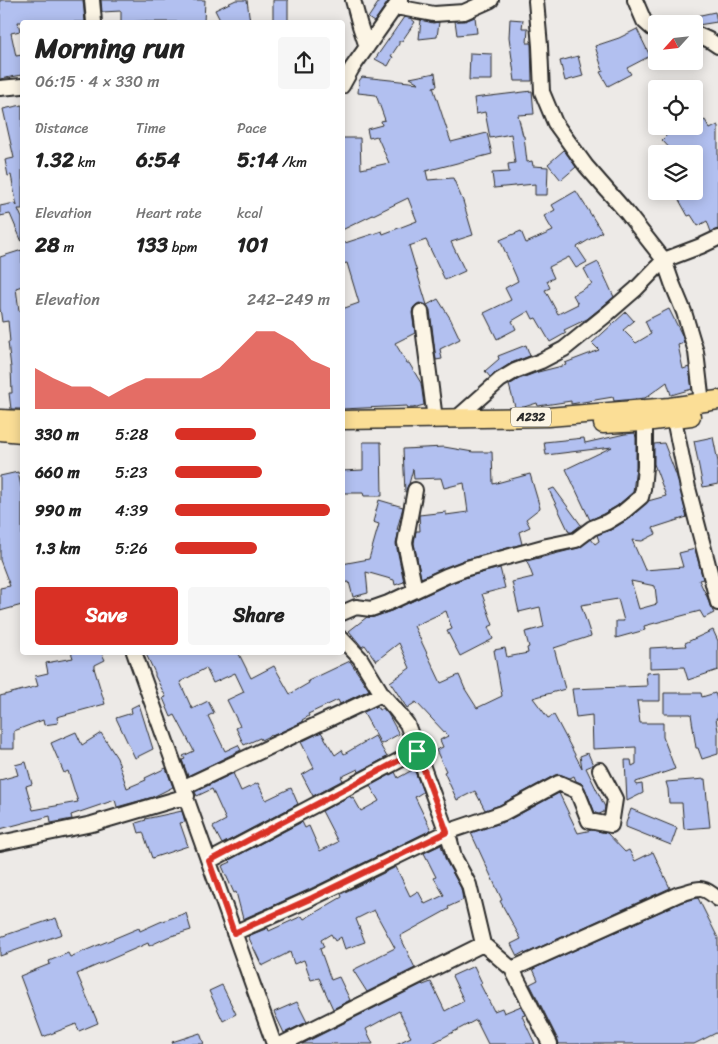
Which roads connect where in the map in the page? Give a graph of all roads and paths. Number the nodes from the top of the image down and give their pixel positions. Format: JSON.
{"nodes":[{"id":1,"x":92,"y":0,"type":"edge"},
{"id":2,"x":353,"y":0,"type":"edge"},
{"id":3,"x":491,"y":0,"type":"edge"},
{"id":4,"x":536,"y":0,"type":"edge"},
{"id":5,"x":635,"y":0,"type":"edge"},
{"id":6,"x":398,"y":3,"type":"edge"},
{"id":7,"x":94,"y":20,"type":"edge"},
{"id":8,"x":648,"y":24,"type":"edge"},
{"id":9,"x":703,"y":38,"type":"edge"},
{"id":10,"x":718,"y":46,"type":"edge"},
{"id":11,"x":367,"y":47,"type":"junction"},
{"id":12,"x":347,"y":67,"type":"edge"},
{"id":13,"x":20,"y":86,"type":"edge"},
{"id":14,"x":0,"y":88,"type":"edge"},
{"id":15,"x":718,"y":238,"type":"edge"},
{"id":16,"x":664,"y":260,"type":"junction"},
{"id":17,"x":421,"y":312,"type":"dead end"},
{"id":18,"x":710,"y":402,"type":"edge"},
{"id":19,"x":718,"y":412,"type":"edge"},
{"id":20,"x":672,"y":413,"type":"junction"},
{"id":21,"x":457,"y":418,"type":"junction"},
{"id":22,"x":0,"y":419,"type":"edge"},
{"id":23,"x":435,"y":419,"type":"junction"},
{"id":24,"x":20,"y":420,"type":"edge"},
{"id":25,"x":345,"y":420,"type":"edge"},
{"id":26,"x":645,"y":422,"type":"junction"},
{"id":27,"x":0,"y":431,"type":"edge"},
{"id":28,"x":345,"y":431,"type":"edge"},
{"id":29,"x":20,"y":433,"type":"edge"},
{"id":30,"x":415,"y":490,"type":"dead end"},
{"id":31,"x":415,"y":590,"type":"junction"},
{"id":32,"x":718,"y":603,"type":"edge"},
{"id":33,"x":345,"y":613,"type":"edge"},
{"id":34,"x":345,"y":642,"type":"edge"},
{"id":35,"x":135,"y":655,"type":"edge"},
{"id":36,"x":382,"y":694,"type":"junction"},
{"id":37,"x":417,"y":751,"type":"junction"},
{"id":38,"x":600,"y":770,"type":"dead end"},
{"id":39,"x":185,"y":792,"type":"junction"},
{"id":40,"x":447,"y":832,"type":"junction"},
{"id":41,"x":0,"y":843,"type":"edge"},
{"id":42,"x":209,"y":861,"type":"junction"},
{"id":43,"x":718,"y":899,"type":"edge"},
{"id":44,"x":234,"y":933,"type":"junction"},
{"id":45,"x":483,"y":944,"type":"junction"},
{"id":46,"x":512,"y":969,"type":"junction"},
{"id":47,"x":274,"y":1044,"type":"edge"},
{"id":48,"x":282,"y":1044,"type":"edge"},
{"id":49,"x":550,"y":1044,"type":"edge"}],
"edges":[{"from":1,"to":7,"type":"street"},
{"from":2,"to":11,"type":"street"},
{"from":3,"to":6,"type":"street"},
{"from":4,"to":16,"type":"street"},
{"from":5,"to":8,"type":"street"},
{"from":6,"to":11,"type":"street"},
{"from":9,"to":10,"type":"street"},
{"from":11,"to":12,"type":"street"},
{"from":13,"to":14,"type":"street"},
{"from":15,"to":16,"type":"street"},
{"from":16,"to":18,"type":"street"},
{"from":16,"to":21,"type":"street"},
{"from":17,"to":23,"type":"street"},
{"from":18,"to":20,"type":"main road","number":"A232"},
{"from":19,"to":20,"type":"main road","number":"A232"},
{"from":20,"to":21,"type":"main road","number":"A232"},
{"from":20,"to":26,"type":"main road","number":"A232"},
{"from":20,"to":32,"type":"street"},
{"from":21,"to":23,"type":"main road","number":"A232"},
{"from":22,"to":24,"type":"main road"},
{"from":23,"to":25,"type":"main road","number":"A232"},
{"from":26,"to":28,"type":"main road","number":"A232"},
{"from":26,"to":31,"type":"street"},
{"from":27,"to":29,"type":"main road"},
{"from":30,"to":31,"type":"street"},
{"from":31,"to":33,"type":"street"},
{"from":34,"to":36,"type":"street"},
{"from":35,"to":39,"type":"street"},
{"from":36,"to":37,"type":"street"},
{"from":36,"to":39,"type":"street"},
{"from":37,"to":40,"type":"street"},
{"from":37,"to":42,"type":"street"},
{"from":38,"to":40,"type":"street"},
{"from":39,"to":41,"type":"street"},
{"from":39,"to":42,"type":"street"},
{"from":40,"to":44,"type":"street"},
{"from":40,"to":45,"type":"street"},
{"from":42,"to":44,"type":"street"},
{"from":43,"to":46,"type":"street"},
{"from":44,"to":47,"type":"street"},
{"from":45,"to":46,"type":"street"},
{"from":45,"to":48,"type":"street"},
{"from":46,"to":49,"type":"street"}]}
